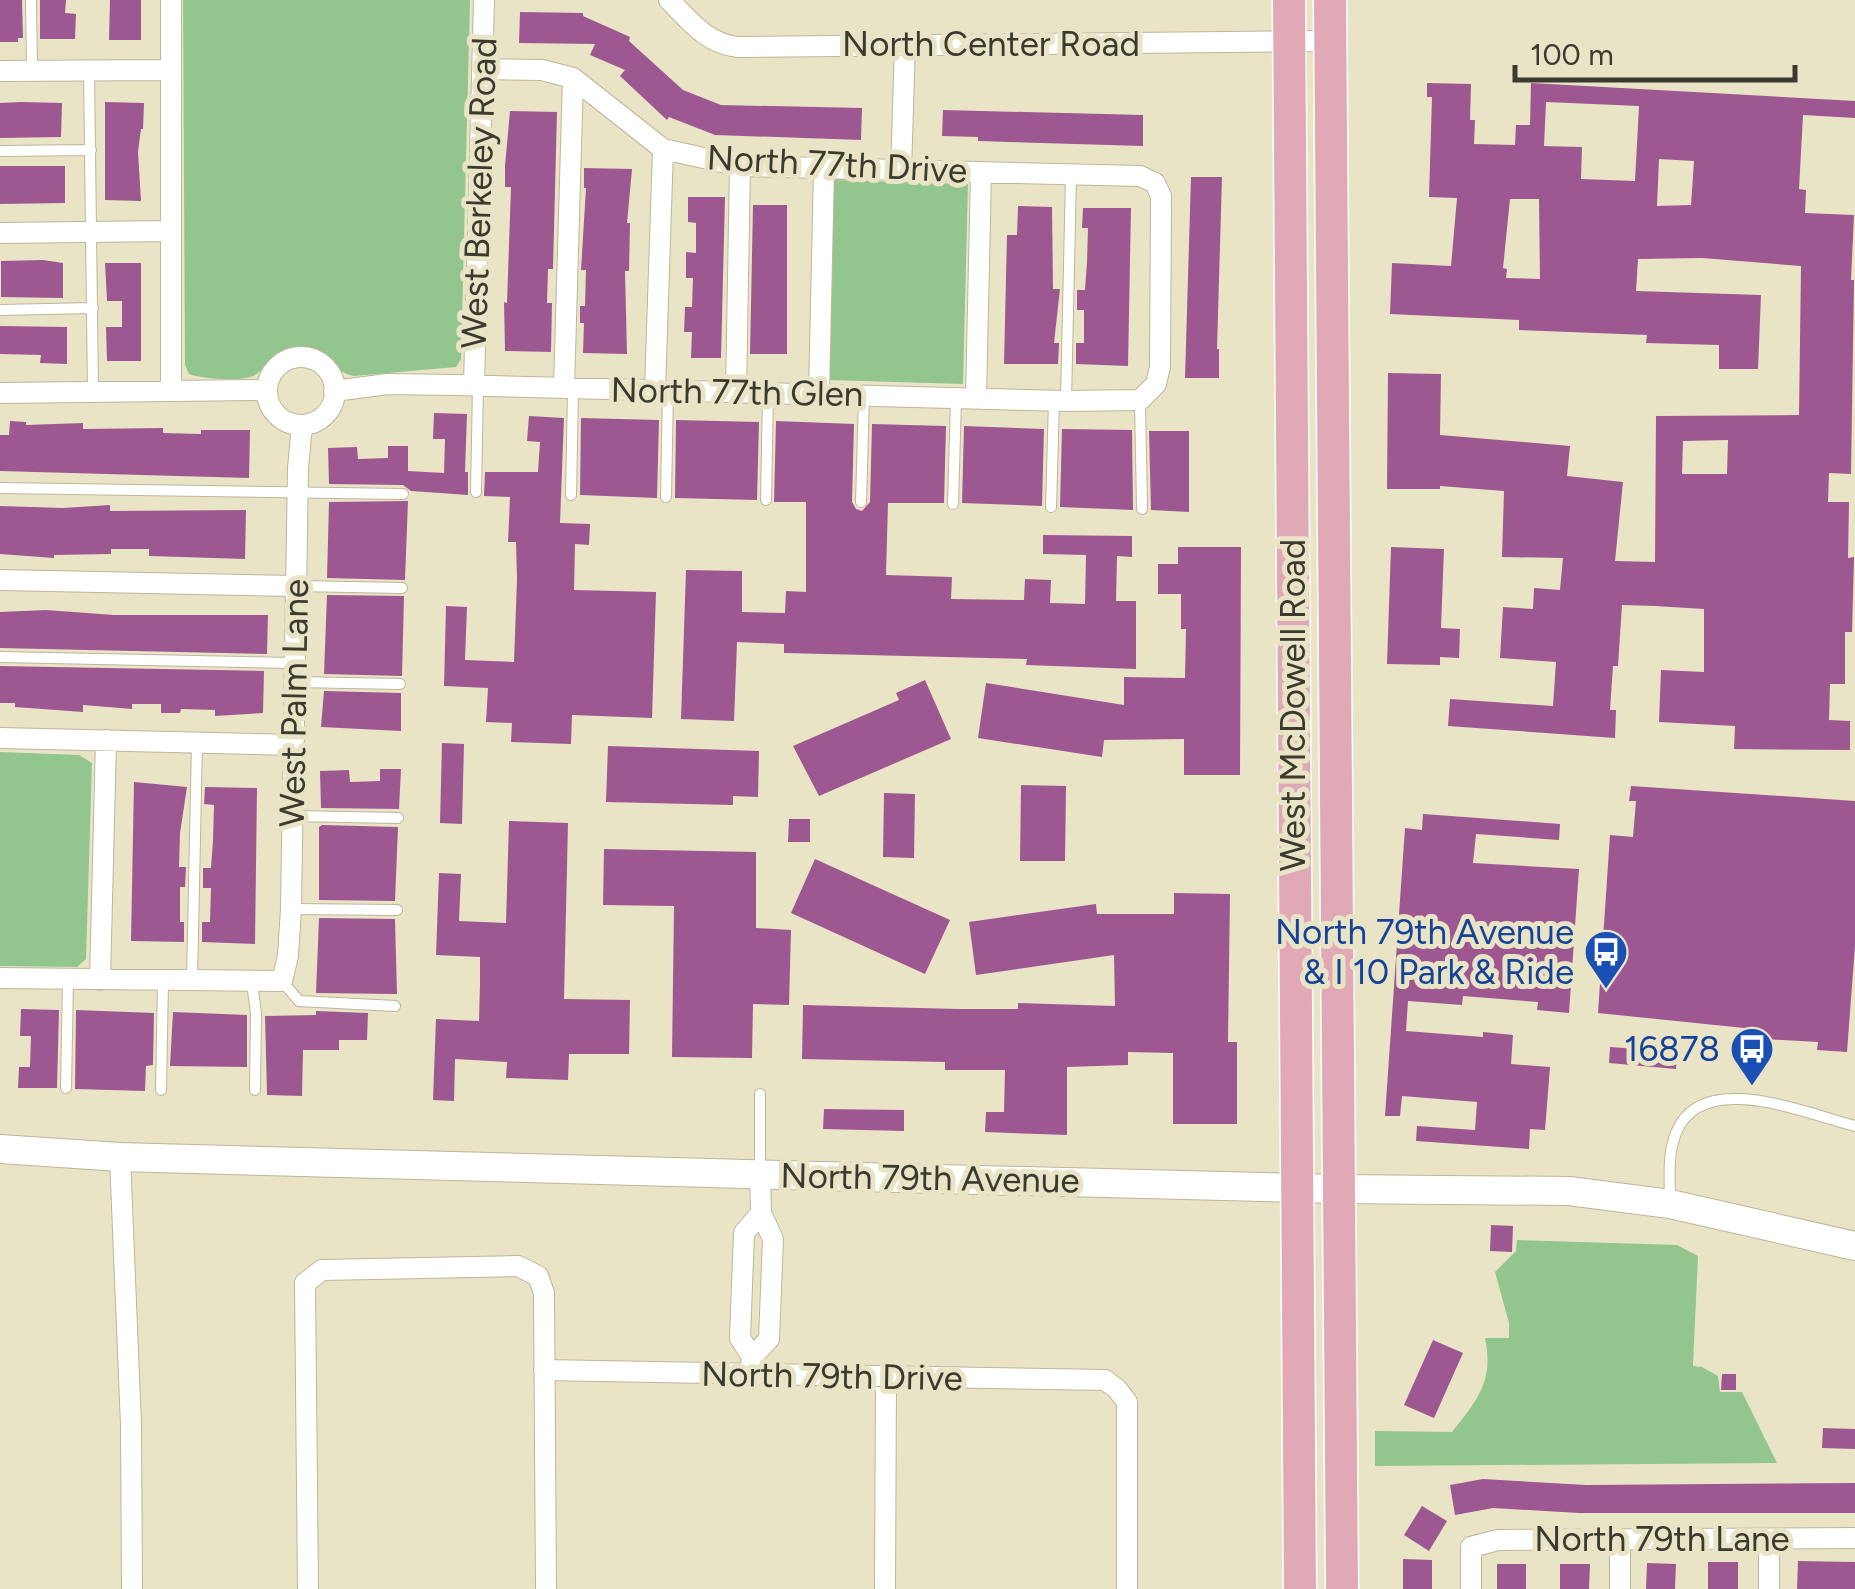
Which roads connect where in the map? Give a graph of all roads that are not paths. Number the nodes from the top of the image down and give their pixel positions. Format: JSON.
{"nodes":[{"id":1,"x":31,"y":0,"type":"edge"},
{"id":2,"x":171,"y":0,"type":"edge"},
{"id":3,"x":484,"y":0,"type":"edge"},
{"id":4,"x":1289,"y":0,"type":"edge"},
{"id":5,"x":1330,"y":0,"type":"edge"},
{"id":6,"x":672,"y":1,"type":"edge"},
{"id":7,"x":1330,"y":41,"type":"junction"},
{"id":8,"x":1289,"y":43,"type":"junction"},
{"id":9,"x":905,"y":44,"type":"junction"},
{"id":10,"x":171,"y":70,"type":"junction"},
{"id":11,"x":484,"y":70,"type":"junction"},
{"id":12,"x":32,"y":71,"type":"junction"},
{"id":13,"x":88,"y":71,"type":"junction"},
{"id":14,"x":0,"y":72,"type":"edge"},
{"id":15,"x":573,"y":78,"type":"junction"},
{"id":16,"x":663,"y":149,"type":"junction"},
{"id":17,"x":91,"y":150,"type":"junction"},
{"id":18,"x":0,"y":152,"type":"edge"},
{"id":19,"x":740,"y":166,"type":"junction"},
{"id":20,"x":824,"y":169,"type":"junction"},
{"id":21,"x":901,"y":171,"type":"junction"},
{"id":22,"x":981,"y":172,"type":"junction"},
{"id":23,"x":1071,"y":174,"type":"junction"},
{"id":24,"x":170,"y":231,"type":"junction"},
{"id":25,"x":0,"y":232,"type":"edge"},
{"id":26,"x":92,"y":232,"type":"junction"},
{"id":27,"x":93,"y":308,"type":"junction"},
{"id":28,"x":0,"y":310,"type":"edge"},
{"id":29,"x":476,"y":385,"type":"junction"},
{"id":30,"x":569,"y":388,"type":"junction"},
{"id":31,"x":266,"y":390,"type":"junction"},
{"id":32,"x":662,"y":390,"type":"junction"},
{"id":33,"x":171,"y":391,"type":"junction"},
{"id":34,"x":334,"y":391,"type":"junction"},
{"id":35,"x":93,"y":392,"type":"junction"},
{"id":36,"x":736,"y":392,"type":"junction"},
{"id":37,"x":0,"y":393,"type":"edge"},
{"id":38,"x":768,"y":393,"type":"junction"},
{"id":39,"x":818,"y":394,"type":"junction"},
{"id":40,"x":864,"y":396,"type":"junction"},
{"id":41,"x":966,"y":398,"type":"junction"},
{"id":42,"x":1060,"y":400,"type":"junction"},
{"id":43,"x":1140,"y":400,"type":"junction"},
{"id":44,"x":302,"y":425,"type":"junction"},
{"id":45,"x":0,"y":488,"type":"edge"},
{"id":46,"x":298,"y":492,"type":"junction"},
{"id":47,"x":476,"y":492,"type":"dead end"},
{"id":48,"x":403,"y":494,"type":"dead end"},
{"id":49,"x":571,"y":495,"type":"dead end"},
{"id":50,"x":666,"y":497,"type":"dead end"},
{"id":51,"x":766,"y":500,"type":"dead end"},
{"id":52,"x":861,"y":502,"type":"dead end"},
{"id":53,"x":953,"y":504,"type":"dead end"},
{"id":54,"x":1051,"y":507,"type":"dead end"},
{"id":55,"x":1142,"y":509,"type":"dead end"},
{"id":56,"x":1293,"y":510,"type":"junction"},
{"id":57,"x":1335,"y":511,"type":"junction"},
{"id":58,"x":0,"y":580,"type":"edge"},
{"id":59,"x":296,"y":586,"type":"junction"},
{"id":60,"x":402,"y":588,"type":"dead end"},
{"id":61,"x":1294,"y":617,"type":"junction"},
{"id":62,"x":0,"y":657,"type":"edge"},
{"id":63,"x":295,"y":673,"type":"junction"},
{"id":64,"x":400,"y":684,"type":"dead end"},
{"id":65,"x":0,"y":738,"type":"edge"},
{"id":66,"x":106,"y":740,"type":"junction"},
{"id":67,"x":197,"y":742,"type":"junction"},
{"id":68,"x":293,"y":745,"type":"junction"},
{"id":69,"x":1336,"y":792,"type":"junction"},
{"id":70,"x":292,"y":816,"type":"junction"},
{"id":71,"x":398,"y":818,"type":"dead end"},
{"id":72,"x":291,"y":908,"type":"junction"},
{"id":73,"x":397,"y":910,"type":"dead end"},
{"id":74,"x":0,"y":978,"type":"edge"},
{"id":75,"x":68,"y":980,"type":"junction"},
{"id":76,"x":100,"y":980,"type":"junction"},
{"id":77,"x":282,"y":981,"type":"junction"},
{"id":78,"x":163,"y":982,"type":"junction"},
{"id":79,"x":192,"y":982,"type":"junction"},
{"id":80,"x":252,"y":982,"type":"junction"},
{"id":81,"x":395,"y":1006,"type":"dead end"},
{"id":82,"x":66,"y":1088,"type":"dead end"},
{"id":83,"x":161,"y":1090,"type":"dead end"},
{"id":84,"x":255,"y":1090,"type":"dead end"},
{"id":85,"x":760,"y":1094,"type":"dead end"},
{"id":86,"x":1855,"y":1126,"type":"edge"},
{"id":87,"x":0,"y":1150,"type":"edge"},
{"id":88,"x":120,"y":1157,"type":"junction"},
{"id":89,"x":760,"y":1174,"type":"junction"},
{"id":90,"x":1297,"y":1188,"type":"junction"},
{"id":91,"x":1338,"y":1189,"type":"junction"},
{"id":92,"x":1670,"y":1204,"type":"junction"},
{"id":93,"x":761,"y":1213,"type":"junction"},
{"id":94,"x":1855,"y":1246,"type":"edge"},
{"id":95,"x":752,"y":1366,"type":"junction"},
{"id":96,"x":544,"y":1370,"type":"junction"},
{"id":97,"x":886,"y":1377,"type":"junction"},
{"id":98,"x":1855,"y":1538,"type":"edge"},
{"id":99,"x":1769,"y":1539,"type":"junction"},
{"id":100,"x":1620,"y":1540,"type":"junction"},
{"id":101,"x":132,"y":1589,"type":"edge"},
{"id":102,"x":308,"y":1589,"type":"edge"},
{"id":103,"x":546,"y":1589,"type":"edge"},
{"id":104,"x":885,"y":1589,"type":"edge"},
{"id":105,"x":1128,"y":1589,"type":"edge"},
{"id":106,"x":1300,"y":1589,"type":"edge"},
{"id":107,"x":1342,"y":1589,"type":"edge"},
{"id":108,"x":1470,"y":1589,"type":"edge"},
{"id":109,"x":1620,"y":1589,"type":"edge"},
{"id":110,"x":1769,"y":1589,"type":"edge"}],
"edges":[{"from":1,"to":12,"type":"lane"},
{"from":2,"to":10,"type":"street"},
{"from":3,"to":11,"type":"street","name":"West Berkeley Road"},
{"from":4,"to":8,"type":"main road","name":"West McDowell Road"},
{"from":5,"to":7,"type":"main road","name":"West McDowell Road"},
{"from":6,"to":9,"type":"street","name":"North Center Road"},
{"from":7,"to":8,"type":"street","name":"North Center Road"},
{"from":7,"to":57,"type":"main road","name":"West McDowell Road"},
{"from":8,"to":9,"type":"street","name":"North Center Road"},
{"from":8,"to":56,"type":"main road","name":"West McDowell Road"},
{"from":9,"to":21,"type":"street"},
{"from":10,"to":13,"type":"street"},
{"from":10,"to":24,"type":"street"},
{"from":11,"to":15,"type":"street","name":"North 77th Drive"},
{"from":11,"to":29,"type":"street","name":"West Berkeley Road"},
{"from":12,"to":13,"type":"street"},
{"from":12,"to":14,"type":"street"},
{"from":13,"to":17,"type":"lane"},
{"from":15,"to":16,"type":"street","name":"North 77th Drive"},
{"from":15,"to":30,"type":"street"},
{"from":16,"to":19,"type":"street","name":"North 77th Drive"},
{"from":16,"to":32,"type":"street"},
{"from":17,"to":18,"type":"lane"},
{"from":17,"to":26,"type":"lane"},
{"from":19,"to":20,"type":"street","name":"North 77th Drive"},
{"from":19,"to":36,"type":"street"},
{"from":20,"to":21,"type":"street","name":"North 77th Drive"},
{"from":20,"to":39,"type":"street"},
{"from":21,"to":22,"type":"street","name":"North 77th Drive"},
{"from":22,"to":23,"type":"street","name":"North 77th Drive"},
{"from":22,"to":41,"type":"street"},
{"from":23,"to":42,"type":"lane"},
{"from":23,"to":43,"type":"street","name":"North 77th Drive"},
{"from":24,"to":26,"type":"street"},
{"from":24,"to":33,"type":"street"},
{"from":25,"to":26,"type":"street"},
{"from":26,"to":27,"type":"lane"},
{"from":27,"to":28,"type":"lane"},
{"from":27,"to":35,"type":"lane"},
{"from":29,"to":30,"type":"street","name":"North 77th Glen"},
{"from":29,"to":34,"type":"street","name":"North 77th Glen"},
{"from":29,"to":47,"type":"lane"},
{"from":30,"to":32,"type":"street","name":"North 77th Glen"},
{"from":30,"to":49,"type":"lane"},
{"from":31,"to":33,"type":"street"},
{"from":31,"to":34,"type":"street"},
{"from":31,"to":44,"type":"street"},
{"from":32,"to":36,"type":"street","name":"North 77th Glen"},
{"from":32,"to":50,"type":"lane"},
{"from":33,"to":35,"type":"street"},
{"from":34,"to":44,"type":"street"},
{"from":35,"to":37,"type":"street"},
{"from":36,"to":38,"type":"street","name":"North 77th Glen"},
{"from":38,"to":39,"type":"street","name":"North 77th Glen"},
{"from":38,"to":51,"type":"lane"},
{"from":39,"to":40,"type":"street","name":"North 77th Glen"},
{"from":40,"to":41,"type":"street","name":"North 77th Glen"},
{"from":40,"to":52,"type":"lane"},
{"from":41,"to":42,"type":"street","name":"North 77th Glen"},
{"from":41,"to":53,"type":"lane"},
{"from":42,"to":43,"type":"street","name":"North 77th Glen"},
{"from":42,"to":54,"type":"lane"},
{"from":43,"to":55,"type":"lane"},
{"from":44,"to":46,"type":"street","name":"West Palm Lane"},
{"from":45,"to":46,"type":"lane"},
{"from":46,"to":48,"type":"lane"},
{"from":46,"to":59,"type":"street","name":"West Palm Lane"},
{"from":56,"to":57,"type":"main road"},
{"from":56,"to":61,"type":"main road","name":"West McDowell Road"},
{"from":57,"to":69,"type":"main road","name":"West McDowell Road"},
{"from":58,"to":59,"type":"street"},
{"from":59,"to":60,"type":"lane"},
{"from":59,"to":63,"type":"street","name":"West Palm Lane"},
{"from":61,"to":69,"type":"main road"},
{"from":61,"to":90,"type":"main road","name":"West McDowell Road"},
{"from":62,"to":63,"type":"lane"},
{"from":63,"to":64,"type":"lane"},
{"from":63,"to":68,"type":"street","name":"West Palm Lane"},
{"from":65,"to":66,"type":"street"},
{"from":66,"to":67,"type":"street"},
{"from":66,"to":76,"type":"street"},
{"from":67,"to":68,"type":"street"},
{"from":67,"to":79,"type":"lane"},
{"from":68,"to":70,"type":"street","name":"West Palm Lane"},
{"from":69,"to":91,"type":"main road","name":"West McDowell Road"},
{"from":70,"to":71,"type":"lane"},
{"from":70,"to":72,"type":"street","name":"West Palm Lane"},
{"from":72,"to":73,"type":"lane"},
{"from":72,"to":77,"type":"street","name":"West Palm Lane"},
{"from":74,"to":75,"type":"street"},
{"from":75,"to":76,"type":"street"},
{"from":75,"to":82,"type":"lane"},
{"from":76,"to":78,"type":"street"},
{"from":77,"to":80,"type":"street"},
{"from":77,"to":81,"type":"lane"},
{"from":78,"to":79,"type":"street"},
{"from":78,"to":83,"type":"lane"},
{"from":79,"to":80,"type":"street"},
{"from":80,"to":84,"type":"lane"},
{"from":85,"to":89,"type":"lane"},
{"from":86,"to":92,"type":"lane"},
{"from":87,"to":88,"type":"street","name":"North 79th Avenue"},
{"from":88,"to":89,"type":"street","name":"North 79th Avenue"},
{"from":88,"to":101,"type":"street"},
{"from":89,"to":90,"type":"street","name":"North 79th Avenue"},
{"from":89,"to":93,"type":"street"},
{"from":90,"to":91,"type":"street","name":"North 79th Avenue"},
{"from":90,"to":106,"type":"main road","name":"West McDowell Road"},
{"from":91,"to":92,"type":"street","name":"North 79th Avenue"},
{"from":91,"to":107,"type":"main road","name":"West McDowell Road"},
{"from":92,"to":94,"type":"street","name":"North 79th Avenue"},
{"from":93,"to":95,"type":"street"},
{"from":93,"to":95,"type":"street"},
{"from":95,"to":96,"type":"street","name":"North 79th Drive"},
{"from":95,"to":97,"type":"street","name":"North 79th Drive"},
{"from":96,"to":102,"type":"street"},
{"from":96,"to":103,"type":"street"},
{"from":97,"to":104,"type":"street"},
{"from":97,"to":105,"type":"street","name":"North 79th Drive"},
{"from":98,"to":99,"type":"street","name":"North 79th Lane"},
{"from":99,"to":100,"type":"street","name":"North 79th Lane"},
{"from":99,"to":110,"type":"street"},
{"from":100,"to":108,"type":"street","name":"North 79th Lane"},
{"from":100,"to":109,"type":"street"}]}
